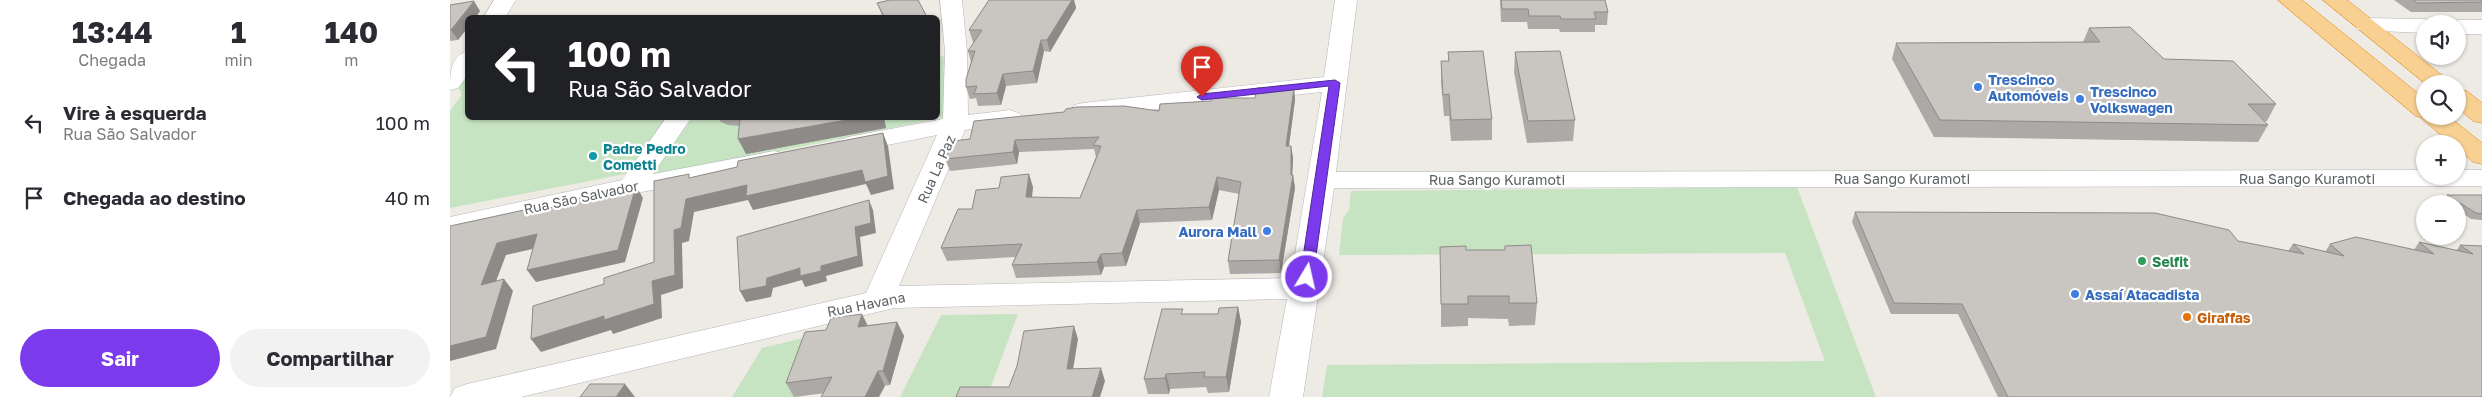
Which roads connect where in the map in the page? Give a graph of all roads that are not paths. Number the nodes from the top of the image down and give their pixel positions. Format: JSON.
{"nodes":[{"id":1,"x":506,"y":0,"type":"edge"},
{"id":2,"x":951,"y":0,"type":"edge"},
{"id":3,"x":1346,"y":0,"type":"edge"},
{"id":4,"x":2289,"y":0,"type":"edge"},
{"id":5,"x":2334,"y":0,"type":"edge"},
{"id":6,"x":496,"y":15,"type":"edge"},
{"id":7,"x":2366,"y":25,"type":"junction"},
{"id":8,"x":2416,"y":26,"type":"edge"},
{"id":9,"x":2466,"y":27,"type":"edge"},
{"id":10,"x":2482,"y":27,"type":"edge"},
{"id":11,"x":947,"y":51,"type":"edge"},
{"id":12,"x":463,"y":59,"type":"edge"},
{"id":13,"x":2430,"y":75,"type":"edge"},
{"id":14,"x":450,"y":83,"type":"edge"},
{"id":15,"x":1335,"y":83,"type":"junction"},
{"id":16,"x":2466,"y":103,"type":"edge"},
{"id":17,"x":2416,"y":104,"type":"edge"},
{"id":18,"x":1062,"y":113,"type":"edge"},
{"id":19,"x":1033,"y":116,"type":"edge"},
{"id":20,"x":2482,"y":116,"type":"edge"},
{"id":21,"x":677,"y":120,"type":"edge"},
{"id":22,"x":955,"y":124,"type":"junction"},
{"id":23,"x":2443,"y":125,"type":"edge"},
{"id":24,"x":828,"y":149,"type":"edge"},
{"id":25,"x":798,"y":154,"type":"edge"},
{"id":26,"x":2482,"y":156,"type":"edge"},
{"id":27,"x":2482,"y":178,"type":"edge"},
{"id":28,"x":1322,"y":180,"type":"junction"},
{"id":29,"x":631,"y":186,"type":"junction"},
{"id":30,"x":450,"y":226,"type":"edge"},
{"id":31,"x":1305,"y":288,"type":"junction"},
{"id":32,"x":878,"y":300,"type":"junction"},
{"id":33,"x":551,"y":386,"type":"edge"},
{"id":34,"x":467,"y":397,"type":"edge"},
{"id":35,"x":1286,"y":397,"type":"edge"}],
"edges":[{"from":1,"to":6,"type":"street"},
{"from":2,"to":11,"type":"street","name":"Rua La Paz"},
{"from":3,"to":15,"type":"street"},
{"from":4,"to":17,"type":"highway"},
{"from":5,"to":7,"type":"highway"},
{"from":7,"to":8,"type":"street"},
{"from":7,"to":13,"type":"highway"},
{"from":9,"to":10,"type":"street"},
{"from":11,"to":22,"type":"street","name":"Rua La Paz"},
{"from":12,"to":14,"type":"street"},
{"from":15,"to":18,"type":"street"},
{"from":15,"to":28,"type":"street"},
{"from":16,"to":20,"type":"highway"},
{"from":19,"to":22,"type":"street"},
{"from":21,"to":29,"type":"street"},
{"from":22,"to":24,"type":"street"},
{"from":22,"to":32,"type":"street","name":"Rua La Paz"},
{"from":23,"to":26,"type":"highway"},
{"from":25,"to":29,"type":"street","name":"Rua São Salvador"},
{"from":27,"to":28,"type":"street","name":"Rua Sango Kuramoti"},
{"from":28,"to":31,"type":"street"},
{"from":29,"to":30,"type":"street","name":"Rua São Salvador"},
{"from":31,"to":32,"type":"street","name":"Rua Havana"},
{"from":31,"to":35,"type":"street"},
{"from":32,"to":33,"type":"street","name":"Rua Havana"},
{"from":33,"to":34,"type":"street","name":"Rua Havana"}]}
